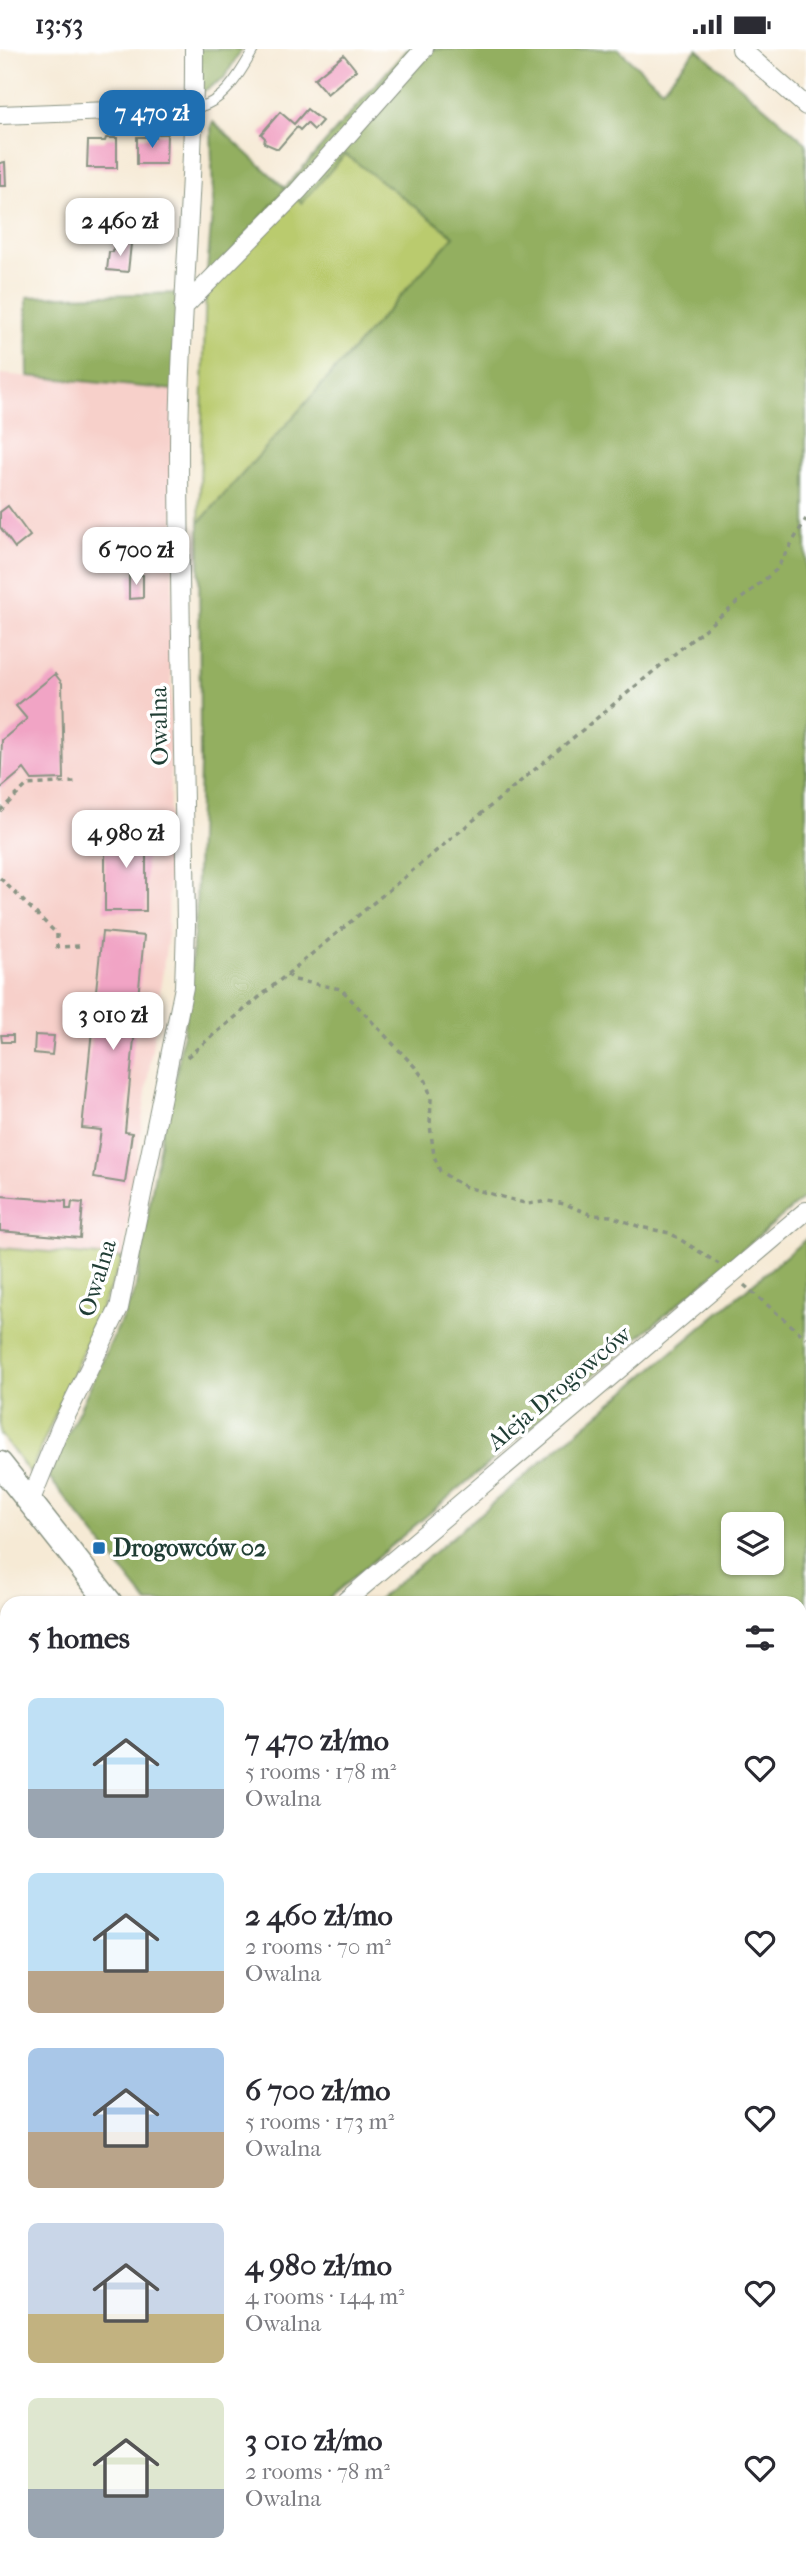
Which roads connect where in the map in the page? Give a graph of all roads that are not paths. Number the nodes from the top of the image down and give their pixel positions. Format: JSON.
{"nodes":[{"id":1,"x":194,"y":49,"type":"edge"},
{"id":2,"x":254,"y":49,"type":"edge"},
{"id":3,"x":424,"y":49,"type":"edge"},
{"id":4,"x":741,"y":49,"type":"edge"},
{"id":5,"x":806,"y":106,"type":"edge"},
{"id":6,"x":194,"y":108,"type":"junction"},
{"id":7,"x":0,"y":115,"type":"edge"},
{"id":8,"x":183,"y":307,"type":"junction"},
{"id":9,"x":806,"y":1211,"type":"edge"},
{"id":10,"x":0,"y":1465,"type":"edge"},
{"id":11,"x":30,"y":1502,"type":"junction"},
{"id":12,"x":104,"y":1596,"type":"edge"},
{"id":13,"x":351,"y":1596,"type":"edge"}],
"edges":[{"from":1,"to":6,"type":"street","name":"Owalna"},
{"from":2,"to":6,"type":"lane"},
{"from":3,"to":8,"type":"street"},
{"from":4,"to":5,"type":"street"},
{"from":6,"to":7,"type":"street"},
{"from":6,"to":8,"type":"street","name":"Owalna"},
{"from":8,"to":11,"type":"street","name":"Owalna"},
{"from":9,"to":13,"type":"street","name":"Aleja Drogowców"},
{"from":10,"to":11,"type":"main road"},
{"from":11,"to":12,"type":"main road"}]}
